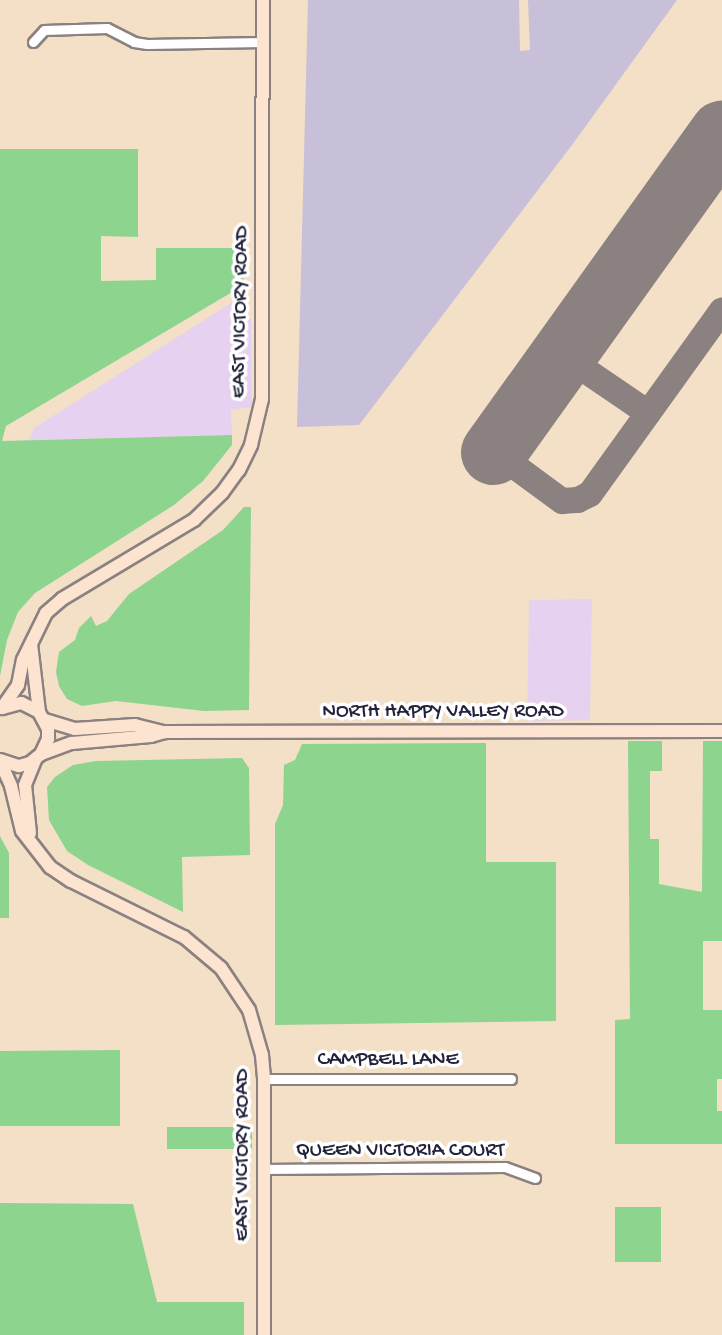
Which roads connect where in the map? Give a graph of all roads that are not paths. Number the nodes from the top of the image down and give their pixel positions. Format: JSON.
{"nodes":[{"id":1,"x":263,"y":0,"type":"edge"},
{"id":2,"x":33,"y":41,"type":"dead end"},
{"id":3,"x":263,"y":42,"type":"junction"},
{"id":4,"x":30,"y":644,"type":"junction"},
{"id":5,"x":1,"y":708,"type":"edge"},
{"id":6,"x":42,"y":716,"type":"junction"},
{"id":7,"x":164,"y":732,"type":"junction"},
{"id":8,"x":722,"y":732,"type":"edge"},
{"id":9,"x":38,"y":757,"type":"junction"},
{"id":10,"x":0,"y":760,"type":"edge"},
{"id":11,"x":30,"y":840,"type":"junction"},
{"id":12,"x":264,"y":1079,"type":"junction"},
{"id":13,"x":511,"y":1079,"type":"dead end"},
{"id":14,"x":263,"y":1169,"type":"junction"},
{"id":15,"x":535,"y":1178,"type":"dead end"},
{"id":16,"x":264,"y":1335,"type":"edge"}],
"edges":[{"from":1,"to":3,"type":"street","name":"EAST VICTORY ROAD"},
{"from":2,"to":3,"type":"street"},
{"from":3,"to":4,"type":"street","name":"EAST VICTORY ROAD"},
{"from":4,"to":5,"type":"street","name":"EAST VICTORY ROAD"},
{"from":4,"to":6,"type":"street"},
{"from":5,"to":6,"type":"street","name":"NORTH HAPPY VALLEY ROAD"},
{"from":6,"to":7,"type":"street","name":"NORTH HAPPY VALLEY ROAD"},
{"from":6,"to":9,"type":"street"},
{"from":7,"to":8,"type":"street","name":"NORTH HAPPY VALLEY ROAD"},
{"from":7,"to":9,"type":"street","name":"NORTH HAPPY VALLEY ROAD"},
{"from":9,"to":10,"type":"street","name":"NORTH HAPPY VALLEY ROAD"},
{"from":9,"to":11,"type":"street"},
{"from":10,"to":11,"type":"street","name":"EAST VICTORY ROAD"},
{"from":11,"to":12,"type":"street","name":"EAST VICTORY ROAD"},
{"from":12,"to":13,"type":"street","name":"CAMPBELL LANE"},
{"from":12,"to":14,"type":"street","name":"EAST VICTORY ROAD"},
{"from":14,"to":15,"type":"street","name":"QUEEN VICTORIA COURT"},
{"from":14,"to":16,"type":"street","name":"EAST VICTORY ROAD"}]}
